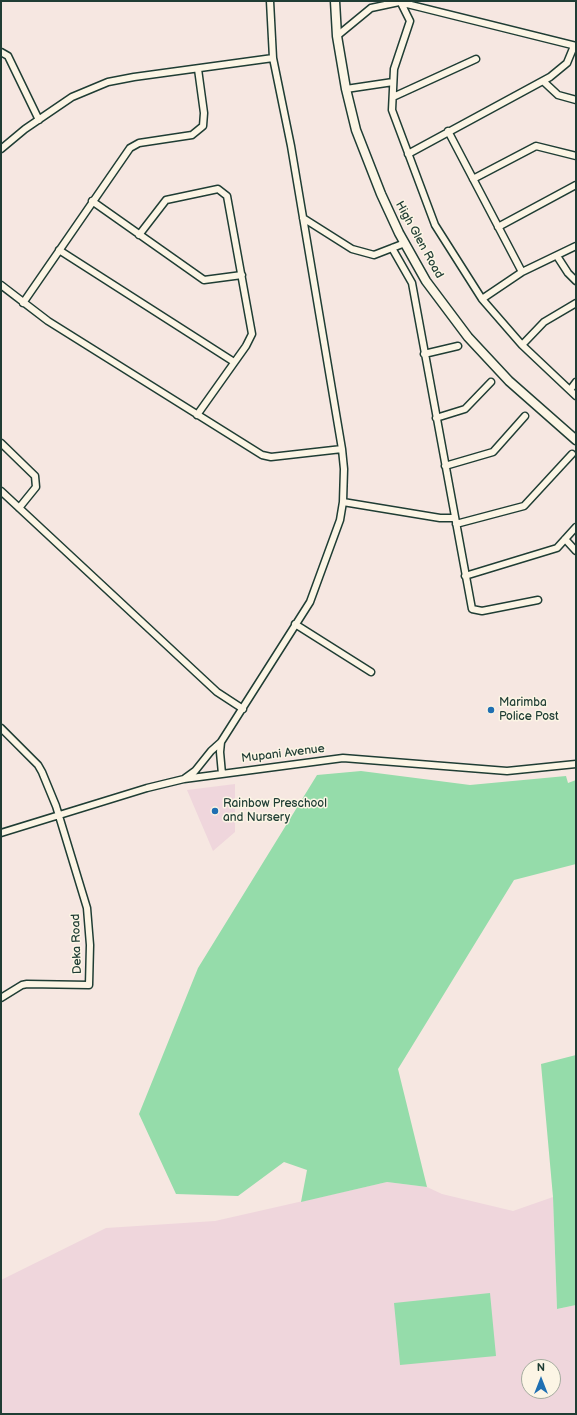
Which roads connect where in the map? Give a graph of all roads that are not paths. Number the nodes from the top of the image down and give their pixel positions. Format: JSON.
{"nodes":[{"id":1,"x":270,"y":1,"type":"edge"},
{"id":2,"x":335,"y":1,"type":"edge"},
{"id":3,"x":400,"y":2,"type":"edge"},
{"id":4,"x":337,"y":36,"type":"junction"},
{"id":5,"x":575,"y":46,"type":"edge"},
{"id":6,"x":1,"y":52,"type":"edge"},
{"id":7,"x":272,"y":58,"type":"junction"},
{"id":8,"x":476,"y":59,"type":"dead end"},
{"id":9,"x":198,"y":68,"type":"junction"},
{"id":10,"x":543,"y":81,"type":"junction"},
{"id":11,"x":393,"y":82,"type":"junction"},
{"id":12,"x":346,"y":88,"type":"junction"},
{"id":13,"x":393,"y":96,"type":"junction"},
{"id":14,"x":576,"y":100,"type":"edge"},
{"id":15,"x":39,"y":120,"type":"junction"},
{"id":16,"x":448,"y":132,"type":"junction"},
{"id":17,"x":1,"y":149,"type":"edge"},
{"id":18,"x":408,"y":154,"type":"junction"},
{"id":19,"x":576,"y":156,"type":"edge"},
{"id":20,"x":473,"y":179,"type":"junction"},
{"id":21,"x":576,"y":185,"type":"edge"},
{"id":22,"x":92,"y":201,"type":"junction"},
{"id":23,"x":302,"y":218,"type":"junction"},
{"id":24,"x":498,"y":226,"type":"junction"},
{"id":25,"x":139,"y":234,"type":"junction"},
{"id":26,"x":405,"y":243,"type":"junction"},
{"id":27,"x":576,"y":246,"type":"edge"},
{"id":28,"x":392,"y":248,"type":"junction"},
{"id":29,"x":59,"y":250,"type":"junction"},
{"id":30,"x":557,"y":256,"type":"junction"},
{"id":31,"x":522,"y":272,"type":"junction"},
{"id":32,"x":242,"y":276,"type":"junction"},
{"id":33,"x":576,"y":281,"type":"edge"},
{"id":34,"x":1,"y":286,"type":"edge"},
{"id":35,"x":482,"y":299,"type":"junction"},
{"id":36,"x":23,"y":302,"type":"junction"},
{"id":37,"x":576,"y":303,"type":"edge"},
{"id":38,"x":522,"y":345,"type":"junction"},
{"id":39,"x":458,"y":346,"type":"dead end"},
{"id":40,"x":424,"y":354,"type":"junction"},
{"id":41,"x":234,"y":362,"type":"junction"},
{"id":42,"x":491,"y":382,"type":"dead end"},
{"id":43,"x":576,"y":382,"type":"edge"},
{"id":44,"x":570,"y":390,"type":"junction"},
{"id":45,"x":576,"y":396,"type":"edge"},
{"id":46,"x":197,"y":414,"type":"junction"},
{"id":47,"x":525,"y":416,"type":"dead end"},
{"id":48,"x":436,"y":418,"type":"junction"},
{"id":49,"x":576,"y":440,"type":"edge"},
{"id":50,"x":1,"y":443,"type":"edge"},
{"id":51,"x":342,"y":450,"type":"junction"},
{"id":52,"x":572,"y":454,"type":"dead end"},
{"id":53,"x":445,"y":466,"type":"junction"},
{"id":54,"x":1,"y":491,"type":"edge"},
{"id":55,"x":343,"y":502,"type":"junction"},
{"id":56,"x":19,"y":508,"type":"junction"},
{"id":57,"x":455,"y":521,"type":"junction"},
{"id":58,"x":576,"y":527,"type":"edge"},
{"id":59,"x":565,"y":539,"type":"junction"},
{"id":60,"x":576,"y":551,"type":"edge"},
{"id":61,"x":465,"y":576,"type":"junction"},
{"id":62,"x":538,"y":600,"type":"dead end"},
{"id":63,"x":296,"y":624,"type":"junction"},
{"id":64,"x":371,"y":672,"type":"dead end"},
{"id":65,"x":243,"y":709,"type":"junction"},
{"id":66,"x":1,"y":728,"type":"edge"},
{"id":67,"x":221,"y":742,"type":"junction"},
{"id":68,"x":576,"y":764,"type":"edge"},
{"id":69,"x":222,"y":774,"type":"junction"},
{"id":70,"x":184,"y":779,"type":"junction"},
{"id":71,"x":58,"y":815,"type":"junction"},
{"id":72,"x":1,"y":833,"type":"edge"},
{"id":73,"x":1,"y":998,"type":"edge"}],
"edges":[{"from":1,"to":7,"type":"street"},
{"from":2,"to":4,"type":"main road","name":"High Glen Road"},
{"from":3,"to":4,"type":"street"},
{"from":3,"to":5,"type":"street"},
{"from":3,"to":11,"type":"street"},
{"from":4,"to":12,"type":"main road","name":"High Glen Road"},
{"from":5,"to":10,"type":"street"},
{"from":6,"to":15,"type":"street"},
{"from":7,"to":9,"type":"street"},
{"from":7,"to":23,"type":"street"},
{"from":8,"to":13,"type":"street"},
{"from":9,"to":15,"type":"street"},
{"from":9,"to":22,"type":"street"},
{"from":10,"to":14,"type":"street"},
{"from":10,"to":16,"type":"street"},
{"from":11,"to":12,"type":"street"},
{"from":11,"to":13,"type":"street"},
{"from":12,"to":26,"type":"main road","name":"High Glen Road"},
{"from":13,"to":18,"type":"street"},
{"from":15,"to":17,"type":"street"},
{"from":16,"to":18,"type":"street"},
{"from":16,"to":20,"type":"street"},
{"from":18,"to":35,"type":"street"},
{"from":19,"to":20,"type":"street"},
{"from":20,"to":24,"type":"street"},
{"from":21,"to":24,"type":"street"},
{"from":22,"to":25,"type":"street"},
{"from":22,"to":29,"type":"street"},
{"from":23,"to":28,"type":"street"},
{"from":23,"to":51,"type":"street"},
{"from":24,"to":31,"type":"street"},
{"from":25,"to":32,"type":"street"},
{"from":25,"to":32,"type":"street"},
{"from":26,"to":28,"type":"street"},
{"from":26,"to":49,"type":"main road","name":"High Glen Road"},
{"from":27,"to":30,"type":"street"},
{"from":28,"to":40,"type":"street"},
{"from":29,"to":36,"type":"street"},
{"from":29,"to":41,"type":"street"},
{"from":30,"to":31,"type":"street"},
{"from":30,"to":33,"type":"street"},
{"from":31,"to":35,"type":"street"},
{"from":32,"to":41,"type":"street"},
{"from":34,"to":36,"type":"street"},
{"from":35,"to":38,"type":"street"},
{"from":36,"to":46,"type":"street"},
{"from":37,"to":38,"type":"street"},
{"from":38,"to":44,"type":"street"},
{"from":39,"to":40,"type":"street"},
{"from":40,"to":48,"type":"street"},
{"from":41,"to":46,"type":"street"},
{"from":42,"to":48,"type":"street"},
{"from":43,"to":44,"type":"street"},
{"from":44,"to":45,"type":"street"},
{"from":46,"to":51,"type":"street"},
{"from":47,"to":53,"type":"street"},
{"from":48,"to":53,"type":"street"},
{"from":50,"to":56,"type":"street"},
{"from":51,"to":55,"type":"street"},
{"from":52,"to":57,"type":"street"},
{"from":53,"to":57,"type":"street"},
{"from":54,"to":56,"type":"street"},
{"from":55,"to":57,"type":"street"},
{"from":55,"to":63,"type":"street"},
{"from":56,"to":65,"type":"street"},
{"from":57,"to":61,"type":"street"},
{"from":58,"to":59,"type":"street"},
{"from":59,"to":60,"type":"street"},
{"from":59,"to":61,"type":"street"},
{"from":61,"to":62,"type":"street"},
{"from":63,"to":64,"type":"street"},
{"from":63,"to":65,"type":"street"},
{"from":65,"to":67,"type":"street"},
{"from":66,"to":71,"type":"street"},
{"from":67,"to":69,"type":"street"},
{"from":67,"to":70,"type":"street"},
{"from":68,"to":69,"type":"street","name":"Mupani Avenue"},
{"from":69,"to":70,"type":"street","name":"Mupani Avenue"},
{"from":70,"to":71,"type":"street","name":"Mupani Avenue"},
{"from":71,"to":72,"type":"street","name":"Mupani Avenue"},
{"from":71,"to":73,"type":"street","name":"Deka Road"}]}
